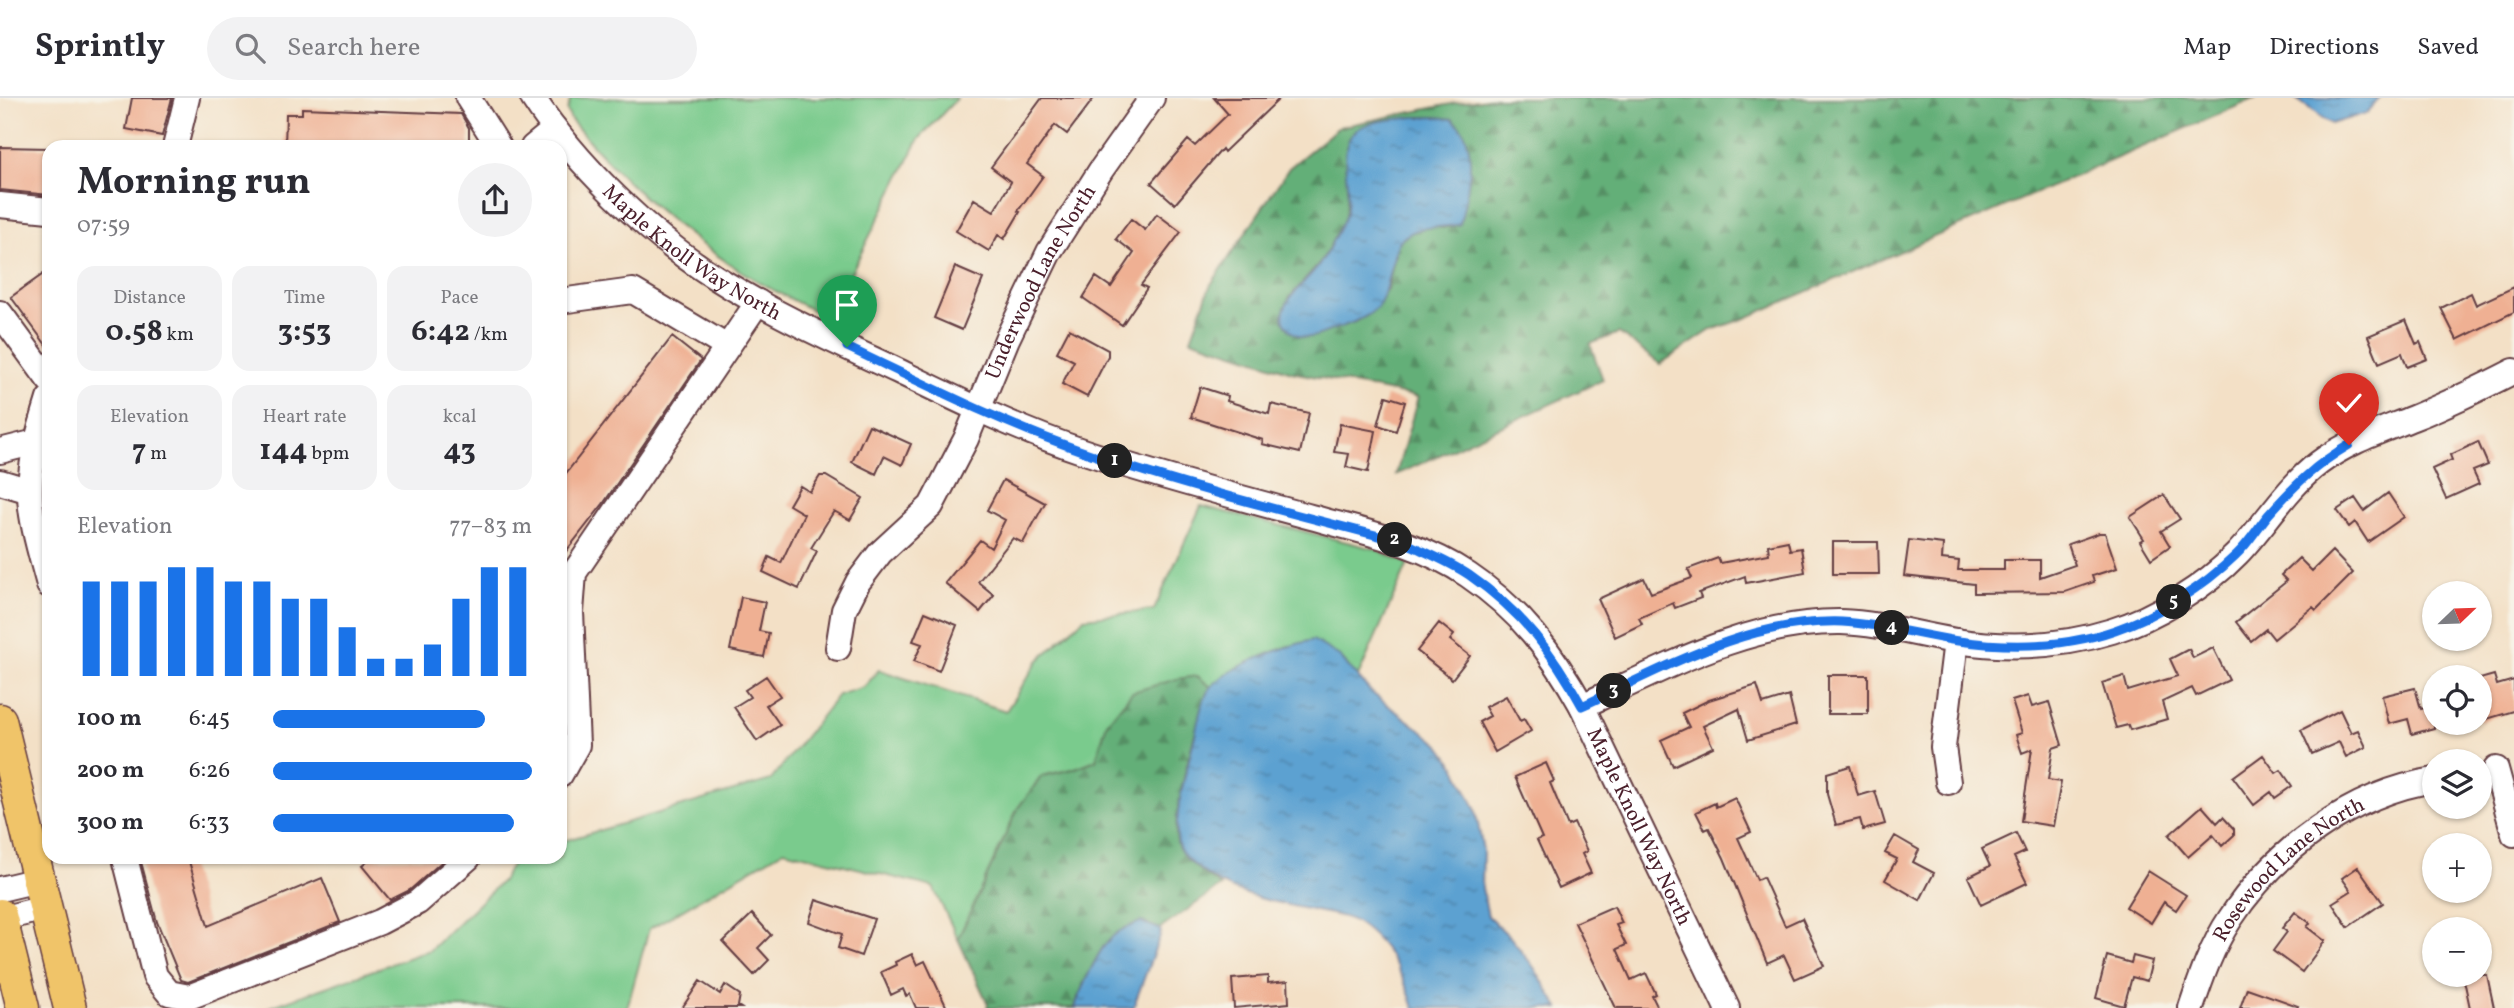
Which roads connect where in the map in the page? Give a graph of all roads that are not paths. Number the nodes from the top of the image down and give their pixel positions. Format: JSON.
{"nodes":[{"id":1,"x":187,"y":98,"type":"edge"},
{"id":2,"x":468,"y":98,"type":"edge"},
{"id":3,"x":1152,"y":98,"type":"edge"},
{"id":4,"x":540,"y":100,"type":"edge"},
{"id":5,"x":555,"y":129,"type":"junction"},
{"id":6,"x":177,"y":140,"type":"edge"},
{"id":7,"x":495,"y":140,"type":"edge"},
{"id":8,"x":542,"y":140,"type":"edge"},
{"id":9,"x":565,"y":140,"type":"edge"},
{"id":10,"x":567,"y":143,"type":"edge"},
{"id":11,"x":0,"y":205,"type":"edge"},
{"id":12,"x":42,"y":209,"type":"edge"},
{"id":13,"x":567,"y":300,"type":"edge"},
{"id":14,"x":758,"y":302,"type":"junction"},
{"id":15,"x":0,"y":313,"type":"edge"},
{"id":16,"x":727,"y":347,"type":"junction"},
{"id":17,"x":42,"y":370,"type":"edge"},
{"id":18,"x":2514,"y":371,"type":"edge"},
{"id":19,"x":979,"y":409,"type":"junction"},
{"id":20,"x":42,"y":422,"type":"edge"},
{"id":21,"x":36,"y":442,"type":"junction"},
{"id":22,"x":0,"y":451,"type":"edge"},
{"id":23,"x":0,"y":482,"type":"edge"},
{"id":24,"x":30,"y":491,"type":"junction"},
{"id":25,"x":42,"y":556,"type":"edge"},
{"id":26,"x":1956,"y":640,"type":"junction"},
{"id":27,"x":838,"y":648,"type":"dead end"},
{"id":28,"x":1582,"y":706,"type":"junction"},
{"id":29,"x":0,"y":720,"type":"edge"},
{"id":30,"x":567,"y":763,"type":"edge"},
{"id":31,"x":2497,"y":768,"type":"edge"},
{"id":32,"x":1948,"y":782,"type":"dead end"},
{"id":33,"x":2422,"y":783,"type":"edge"},
{"id":34,"x":2514,"y":834,"type":"edge"},
{"id":35,"x":127,"y":864,"type":"edge"},
{"id":36,"x":461,"y":864,"type":"edge"},
{"id":37,"x":42,"y":894,"type":"junction"},
{"id":38,"x":0,"y":910,"type":"edge"},
{"id":39,"x":23,"y":1008,"type":"edge"},
{"id":40,"x":70,"y":1008,"type":"edge"},
{"id":41,"x":1727,"y":1008,"type":"edge"},
{"id":42,"x":2191,"y":1008,"type":"edge"}],
"edges":[{"from":1,"to":6,"type":"street"},
{"from":2,"to":7,"type":"street"},
{"from":3,"to":19,"type":"street","name":"Underwood Lane North"},
{"from":4,"to":5,"type":"street","name":"Maple Knoll Way North"},
{"from":5,"to":8,"type":"street"},
{"from":5,"to":9,"type":"street","name":"Maple Knoll Way North"},
{"from":10,"to":14,"type":"street","name":"Maple Knoll Way North"},
{"from":11,"to":12,"type":"street"},
{"from":13,"to":16,"type":"street"},
{"from":14,"to":16,"type":"street"},
{"from":14,"to":19,"type":"street","name":"Maple Knoll Way North"},
{"from":15,"to":17,"type":"street"},
{"from":16,"to":30,"type":"street"},
{"from":18,"to":26,"type":"street"},
{"from":19,"to":27,"type":"street","name":"Underwood Lane North"},
{"from":19,"to":28,"type":"street","name":"Maple Knoll Way North"},
{"from":20,"to":21,"type":"street"},
{"from":21,"to":22,"type":"street"},
{"from":21,"to":24,"type":"street"},
{"from":23,"to":24,"type":"street"},
{"from":24,"to":25,"type":"street"},
{"from":26,"to":28,"type":"street"},
{"from":26,"to":32,"type":"street"},
{"from":28,"to":41,"type":"street","name":"Maple Knoll Way North"},
{"from":29,"to":37,"type":"main road"},
{"from":31,"to":34,"type":"street"},
{"from":33,"to":42,"type":"street","name":"Rosewood Lane North"},
{"from":35,"to":36,"type":"street"},
{"from":37,"to":38,"type":"street"},
{"from":37,"to":40,"type":"main road"},
{"from":38,"to":39,"type":"main road"}]}
